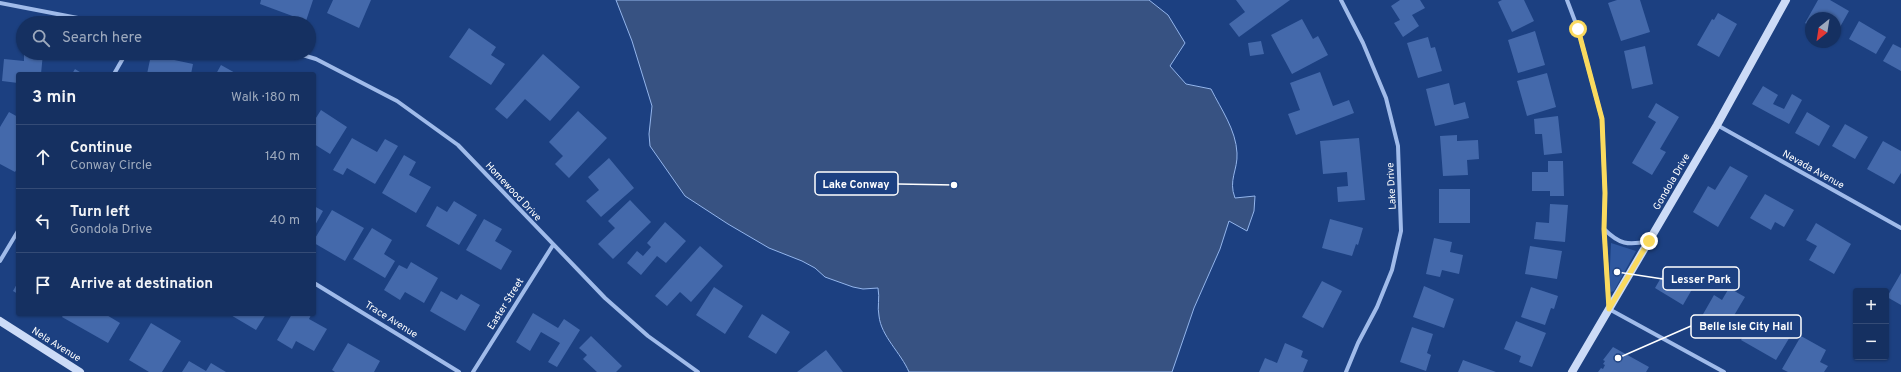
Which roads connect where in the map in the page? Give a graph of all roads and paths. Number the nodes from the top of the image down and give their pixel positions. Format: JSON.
{"nodes":[{"id":1,"x":1341,"y":0,"type":"edge"},
{"id":2,"x":1567,"y":0,"type":"edge"},
{"id":3,"x":1786,"y":0,"type":"edge"},
{"id":4,"x":0,"y":3,"type":"edge"},
{"id":5,"x":67,"y":16,"type":"edge"},
{"id":6,"x":316,"y":59,"type":"edge"},
{"id":7,"x":122,"y":60,"type":"edge"},
{"id":8,"x":115,"y":72,"type":"edge"},
{"id":9,"x":1717,"y":125,"type":"junction"},
{"id":10,"x":1901,"y":228,"type":"edge"},
{"id":11,"x":1604,"y":229,"type":"junction"},
{"id":12,"x":16,"y":234,"type":"edge"},
{"id":13,"x":1649,"y":241,"type":"junction"},
{"id":14,"x":553,"y":245,"type":"junction"},
{"id":15,"x":0,"y":261,"type":"edge"},
{"id":16,"x":316,"y":283,"type":"edge"},
{"id":17,"x":1609,"y":309,"type":"junction"},
{"id":18,"x":0,"y":321,"type":"edge"},
{"id":19,"x":80,"y":372,"type":"edge"},
{"id":20,"x":459,"y":372,"type":"edge"},
{"id":21,"x":473,"y":372,"type":"edge"},
{"id":22,"x":698,"y":372,"type":"edge"},
{"id":23,"x":1346,"y":372,"type":"edge"},
{"id":24,"x":1572,"y":372,"type":"edge"},
{"id":25,"x":1724,"y":372,"type":"edge"}],
"edges":[{"from":1,"to":23,"type":"street","name":"Lake Drive"},
{"from":2,"to":11,"type":"street"},
{"from":3,"to":9,"type":"street","name":"Gondola Drive"},
{"from":4,"to":5,"type":"street"},
{"from":6,"to":14,"type":"street","name":"Homewood Drive"},
{"from":7,"to":8,"type":"street"},
{"from":9,"to":10,"type":"street","name":"Nevada Avenue"},
{"from":9,"to":13,"type":"street","name":"Gondola Drive"},
{"from":11,"to":13,"type":"street"},
{"from":11,"to":17,"type":"street"},
{"from":12,"to":15,"type":"street"},
{"from":13,"to":17,"type":"street","name":"Gondola Drive"},
{"from":14,"to":21,"type":"street","name":"Easter Street"},
{"from":14,"to":22,"type":"street","name":"Homewood Drive"},
{"from":16,"to":20,"type":"street","name":"Trace Avenue"},
{"from":17,"to":24,"type":"street","name":"Gondola Drive"},
{"from":17,"to":25,"type":"street"},
{"from":18,"to":19,"type":"street","name":"Nela Avenue"}]}
